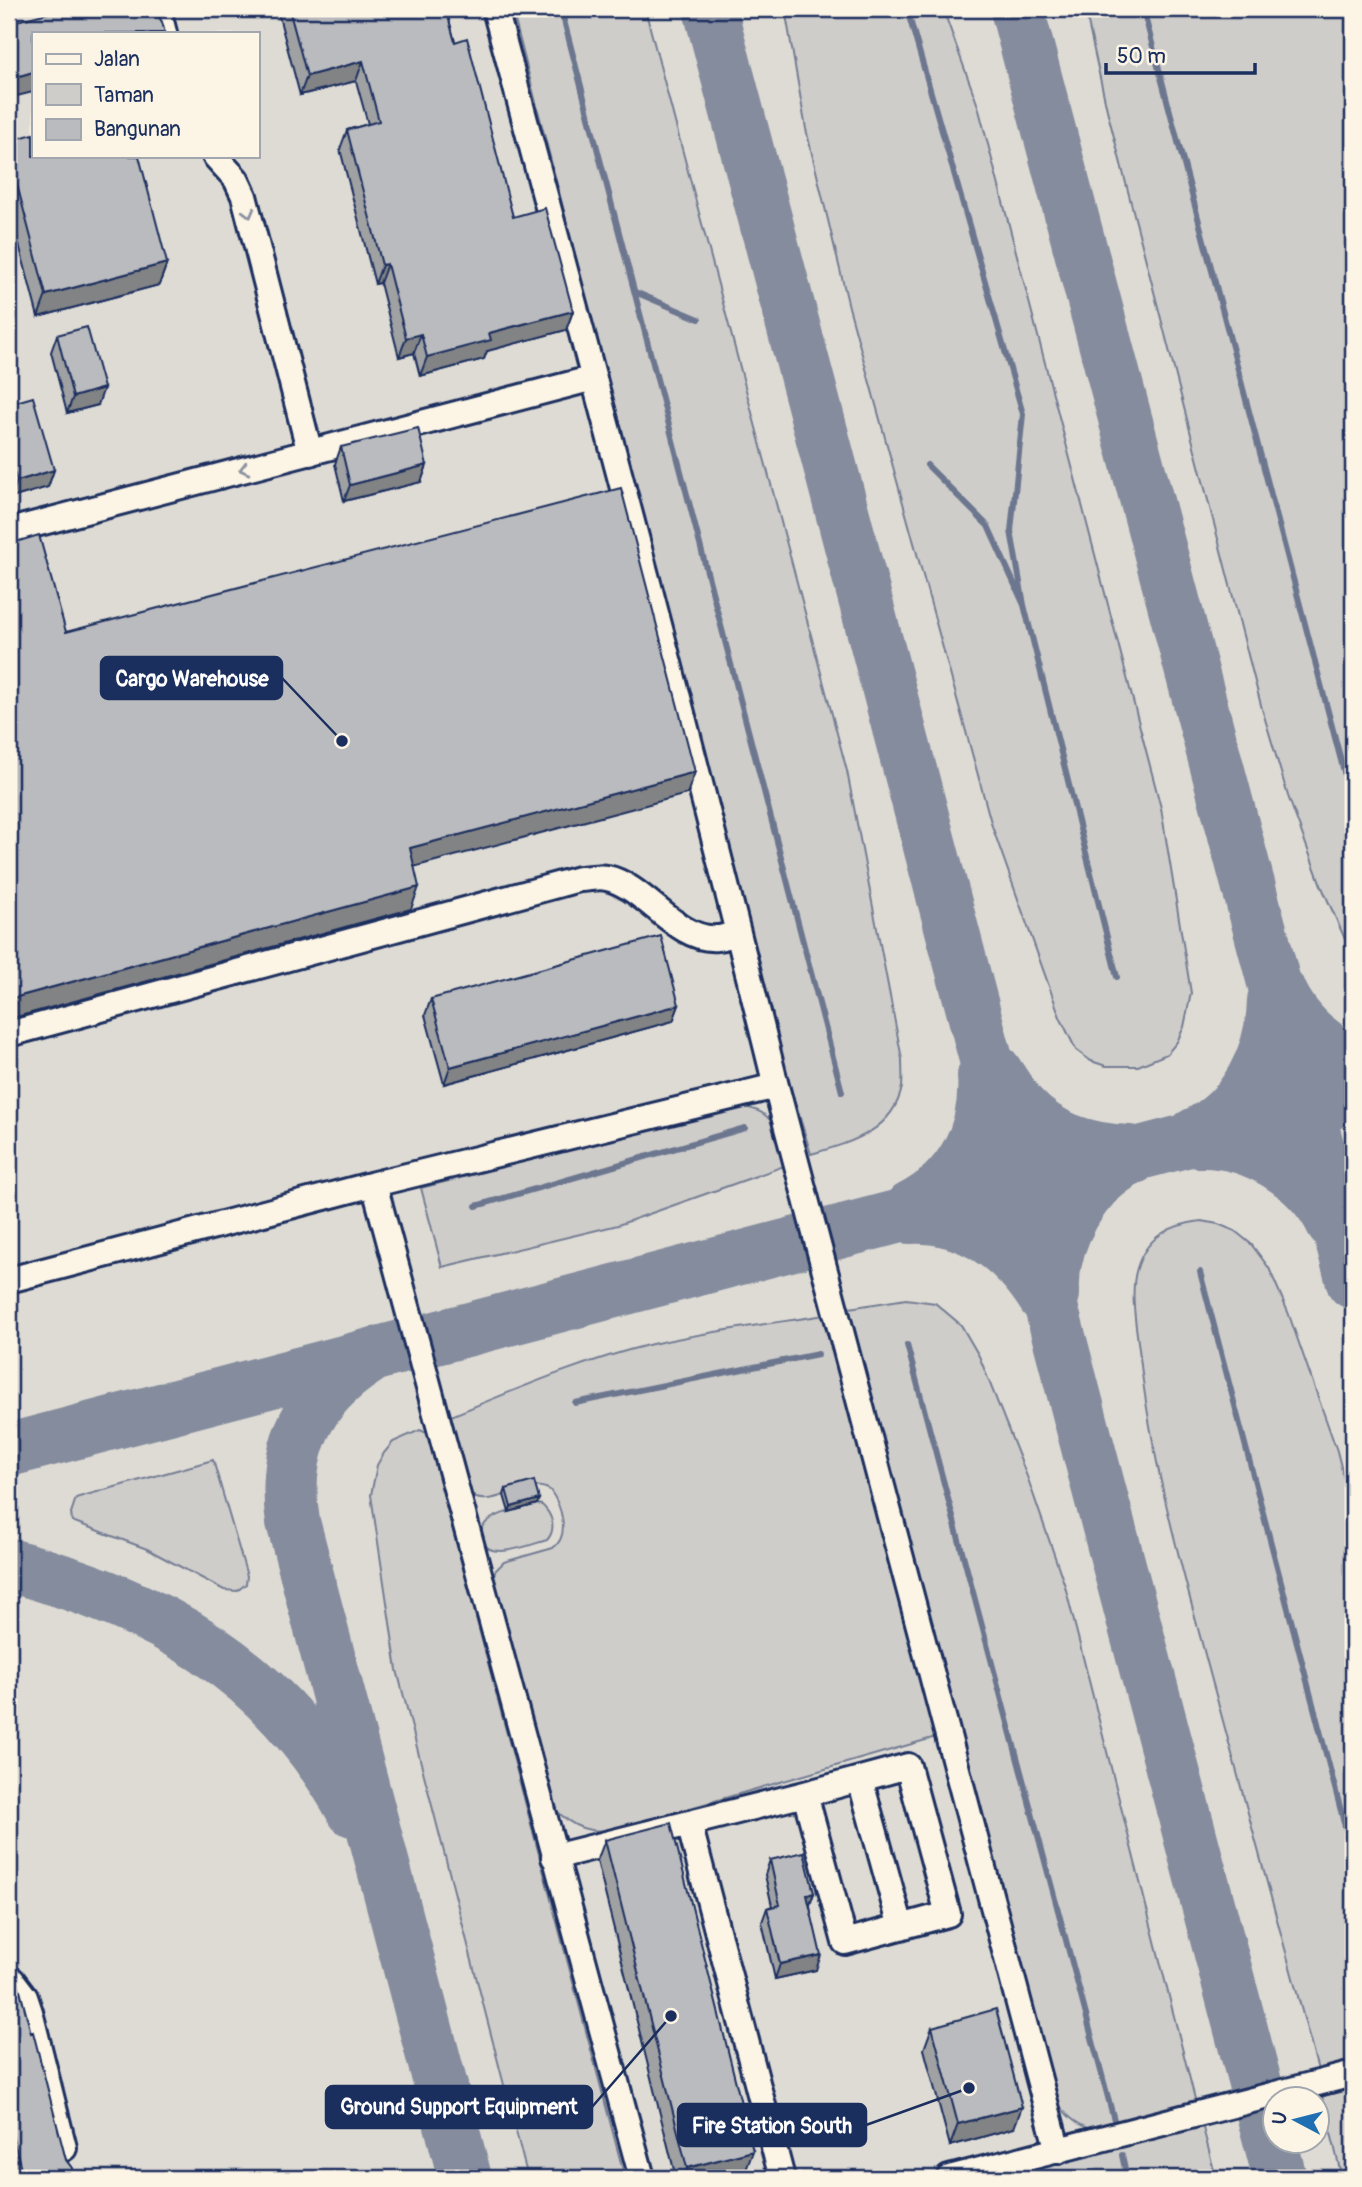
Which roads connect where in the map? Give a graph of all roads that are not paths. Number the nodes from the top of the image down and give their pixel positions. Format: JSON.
{"nodes":[{"id":1,"x":158,"y":9,"type":"edge"},
{"id":2,"x":495,"y":9,"type":"edge"},
{"id":3,"x":164,"y":32,"type":"edge"},
{"id":4,"x":217,"y":158,"type":"edge"},
{"id":5,"x":594,"y":378,"type":"junction"},
{"id":6,"x":310,"y":453,"type":"junction"},
{"id":7,"x":9,"y":531,"type":"edge"},
{"id":8,"x":738,"y":933,"type":"junction"},
{"id":9,"x":9,"y":1034,"type":"edge"},
{"id":10,"x":776,"y":1086,"type":"junction"},
{"id":11,"x":374,"y":1184,"type":"junction"},
{"id":12,"x":9,"y":1280,"type":"edge"},
{"id":13,"x":860,"y":1779,"type":"junction"},
{"id":14,"x":805,"y":1794,"type":"junction"},
{"id":15,"x":689,"y":1823,"type":"junction"},
{"id":16,"x":554,"y":1857,"type":"junction"},
{"id":17,"x":901,"y":1927,"type":"junction"},
{"id":18,"x":12,"y":1980,"type":"edge"},
{"id":19,"x":1353,"y":2074,"type":"edge"},
{"id":20,"x":1058,"y":2151,"type":"junction"},
{"id":21,"x":67,"y":2158,"type":"edge"},
{"id":22,"x":642,"y":2178,"type":"edge"},
{"id":23,"x":782,"y":2178,"type":"edge"},
{"id":24,"x":949,"y":2178,"type":"edge"}],
"edges":[{"from":1,"to":3,"type":"lane"},
{"from":2,"to":5,"type":"lane"},
{"from":4,"to":6,"type":"lane","one_way":true},
{"from":5,"to":6,"type":"lane"},
{"from":5,"to":8,"type":"lane"},
{"from":6,"to":7,"type":"lane","one_way":true},
{"from":8,"to":9,"type":"lane"},
{"from":8,"to":10,"type":"lane"},
{"from":10,"to":11,"type":"lane"},
{"from":10,"to":20,"type":"lane"},
{"from":11,"to":12,"type":"lane"},
{"from":11,"to":16,"type":"lane"},
{"from":13,"to":14,"type":"lane"},
{"from":13,"to":17,"type":"lane"},
{"from":13,"to":17,"type":"lane"},
{"from":14,"to":15,"type":"lane"},
{"from":14,"to":17,"type":"lane"},
{"from":15,"to":16,"type":"lane"},
{"from":15,"to":23,"type":"lane"},
{"from":16,"to":22,"type":"lane"},
{"from":18,"to":21,"type":"lane"},
{"from":19,"to":20,"type":"lane"},
{"from":20,"to":24,"type":"lane"}]}
